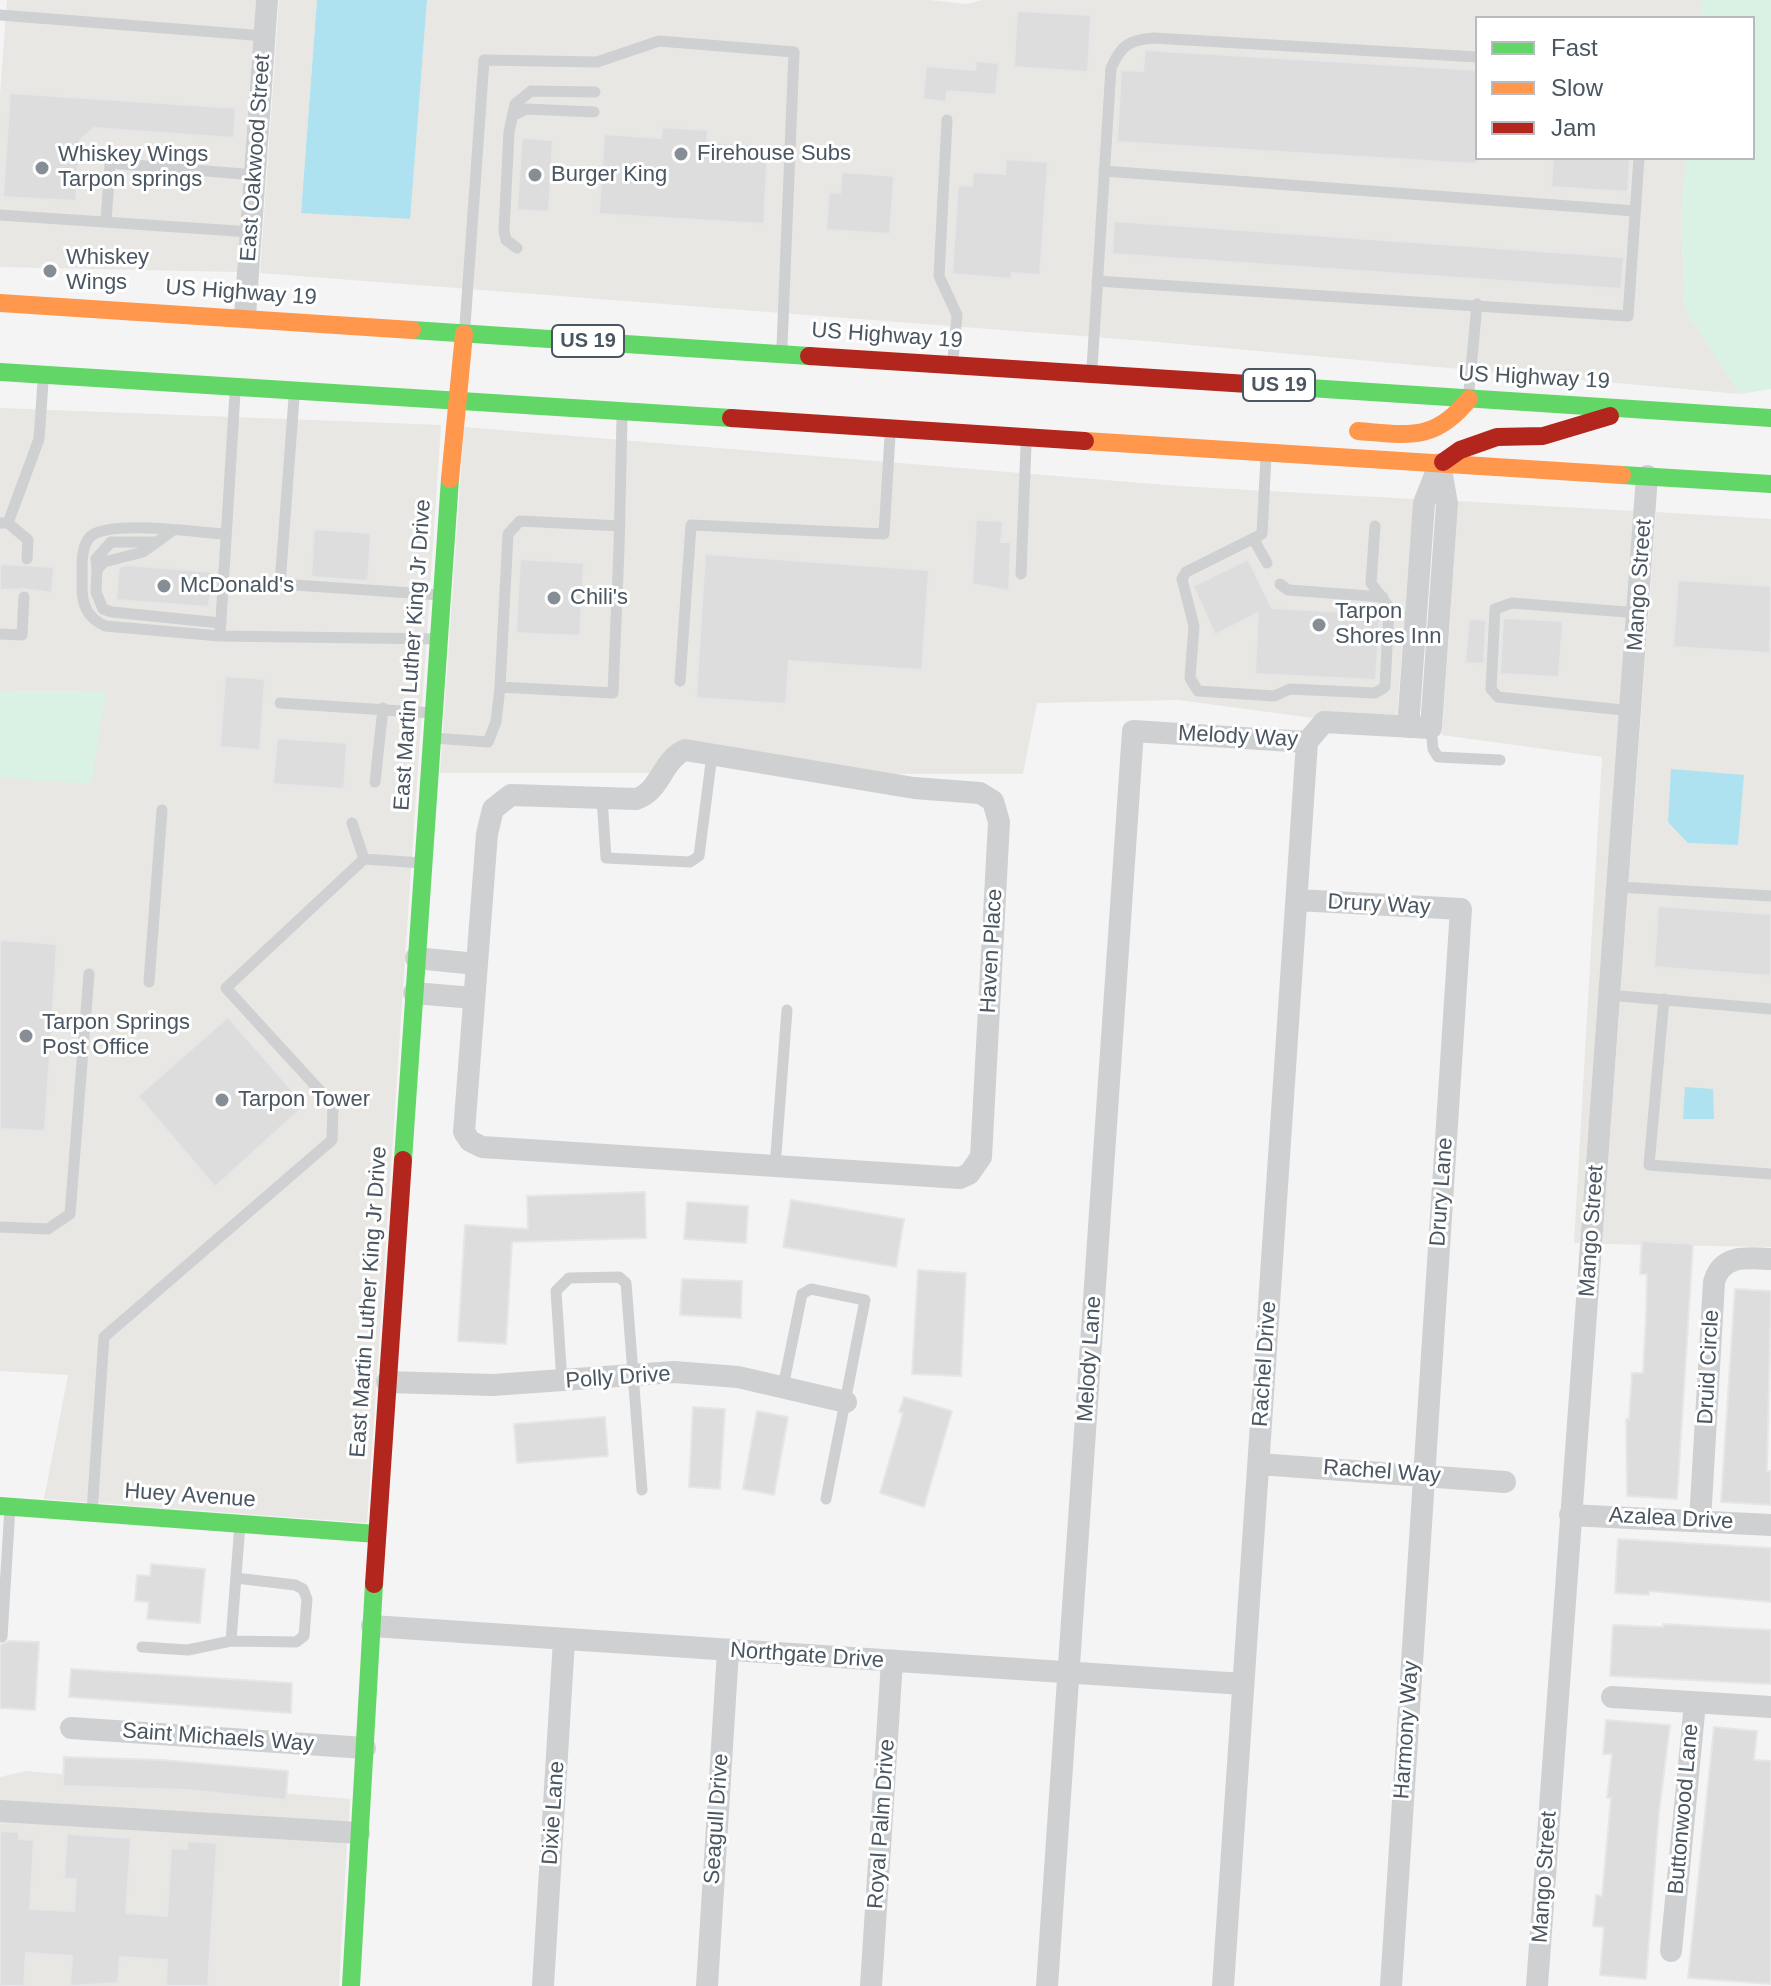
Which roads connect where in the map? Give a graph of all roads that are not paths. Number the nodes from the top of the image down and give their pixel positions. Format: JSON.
{"nodes":[{"id":1,"x":267,"y":0,"type":"edge"},
{"id":2,"x":0,"y":15,"type":"edge"},
{"id":3,"x":265,"y":36,"type":"junction"},
{"id":4,"x":1475,"y":57,"type":"edge"},
{"id":5,"x":595,"y":92,"type":"dead end"},
{"id":6,"x":594,"y":112,"type":"dead end"},
{"id":7,"x":512,"y":116,"type":"junction"},
{"id":8,"x":947,"y":120,"type":"dead end"},
{"id":9,"x":1639,"y":160,"type":"edge"},
{"id":10,"x":1104,"y":171,"type":"junction"},
{"id":11,"x":255,"y":175,"type":"junction"},
{"id":12,"x":1635,"y":211,"type":"junction"},
{"id":13,"x":0,"y":215,"type":"edge"},
{"id":14,"x":106,"y":222,"type":"junction"},
{"id":15,"x":251,"y":232,"type":"junction"},
{"id":16,"x":517,"y":248,"type":"dead end"},
{"id":17,"x":1097,"y":281,"type":"junction"},
{"id":18,"x":0,"y":303,"type":"edge"},
{"id":19,"x":1477,"y":304,"type":"junction"},
{"id":20,"x":105,"y":308,"type":"junction"},
{"id":21,"x":245,"y":316,"type":"junction"},
{"id":22,"x":30,"y":323,"type":"dead end"},
{"id":23,"x":464,"y":334,"type":"junction"},
{"id":24,"x":781,"y":353,"type":"junction"},
{"id":25,"x":953,"y":364,"type":"junction"},
{"id":26,"x":0,"y":372,"type":"edge"},
{"id":27,"x":1092,"y":372,"type":"junction"},
{"id":28,"x":44,"y":374,"type":"junction"},
{"id":29,"x":235,"y":384,"type":"junction"},
{"id":30,"x":295,"y":390,"type":"junction"},
{"id":31,"x":1469,"y":399,"type":"junction"},
{"id":32,"x":455,"y":400,"type":"junction"},
{"id":33,"x":1637,"y":408,"type":"junction"},
{"id":34,"x":623,"y":411,"type":"junction"},
{"id":35,"x":1771,"y":418,"type":"edge"},
{"id":36,"x":891,"y":428,"type":"junction"},
{"id":37,"x":1335,"y":430,"type":"dead end"},
{"id":38,"x":1244,"y":431,"type":"dead end"},
{"id":39,"x":1026,"y":437,"type":"junction"},
{"id":40,"x":1156,"y":445,"type":"junction"},
{"id":41,"x":1266,"y":452,"type":"junction"},
{"id":42,"x":1440,"y":464,"type":"junction"},
{"id":43,"x":1647,"y":476,"type":"junction"},
{"id":44,"x":1771,"y":484,"type":"edge"},
{"id":45,"x":4,"y":523,"type":"edge"},
{"id":46,"x":620,"y":526,"type":"junction"},
{"id":47,"x":1375,"y":526,"type":"dead end"},
{"id":48,"x":173,"y":531,"type":"junction"},
{"id":49,"x":226,"y":534,"type":"junction"},
{"id":50,"x":1254,"y":540,"type":"junction"},
{"id":51,"x":157,"y":542,"type":"junction"},
{"id":52,"x":27,"y":559,"type":"dead end"},
{"id":53,"x":1267,"y":563,"type":"dead end"},
{"id":54,"x":97,"y":570,"type":"junction"},
{"id":55,"x":1021,"y":574,"type":"dead end"},
{"id":56,"x":1280,"y":584,"type":"dead end"},
{"id":57,"x":441,"y":595,"type":"junction"},
{"id":58,"x":24,"y":597,"type":"dead end"},
{"id":59,"x":1383,"y":597,"type":"junction"},
{"id":60,"x":1639,"y":613,"type":"junction"},
{"id":61,"x":221,"y":623,"type":"junction"},
{"id":62,"x":0,"y":634,"type":"edge"},
{"id":63,"x":220,"y":636,"type":"junction"},
{"id":64,"x":438,"y":639,"type":"junction"},
{"id":65,"x":680,"y":681,"type":"dead end"},
{"id":66,"x":500,"y":687,"type":"junction"},
{"id":67,"x":280,"y":703,"type":"dead end"},
{"id":68,"x":383,"y":708,"type":"junction"},
{"id":69,"x":1632,"y":711,"type":"junction"},
{"id":70,"x":433,"y":713,"type":"junction"},
{"id":71,"x":1408,"y":727,"type":"junction"},
{"id":72,"x":1431,"y":728,"type":"junction"},
{"id":73,"x":1133,"y":731,"type":"joint"},
{"id":74,"x":431,"y":737,"type":"junction"},
{"id":75,"x":1307,"y":742,"type":"junction"},
{"id":76,"x":712,"y":755,"type":"junction"},
{"id":77,"x":1500,"y":760,"type":"dead end"},
{"id":78,"x":375,"y":782,"type":"dead end"},
{"id":79,"x":602,"y":798,"type":"junction"},
{"id":80,"x":162,"y":810,"type":"dead end"},
{"id":81,"x":352,"y":823,"type":"dead end"},
{"id":82,"x":364,"y":859,"type":"junction"},
{"id":83,"x":422,"y":863,"type":"junction"},
{"id":84,"x":1619,"y":887,"type":"junction"},
{"id":85,"x":1771,"y":896,"type":"edge"},
{"id":86,"x":1297,"y":900,"type":"junction"},
{"id":87,"x":1461,"y":909,"type":"joint"},
{"id":88,"x":416,"y":958,"type":"junction"},
{"id":89,"x":476,"y":964,"type":"junction"},
{"id":90,"x":89,"y":974,"type":"dead end"},
{"id":91,"x":149,"y":982,"type":"dead end"},
{"id":92,"x":414,"y":993,"type":"junction"},
{"id":93,"x":1608,"y":995,"type":"junction"},
{"id":94,"x":473,"y":998,"type":"junction"},
{"id":95,"x":1664,"y":999,"type":"junction"},
{"id":96,"x":1771,"y":1009,"type":"edge"},
{"id":97,"x":787,"y":1010,"type":"dead end"},
{"id":98,"x":775,"y":1168,"type":"junction"},
{"id":99,"x":1771,"y":1174,"type":"edge"},
{"id":100,"x":0,"y":1227,"type":"edge"},
{"id":101,"x":1771,"y":1259,"type":"edge"},
{"id":102,"x":633,"y":1376,"type":"junction"},
{"id":103,"x":387,"y":1382,"type":"junction"},
{"id":104,"x":562,"y":1382,"type":"junction"},
{"id":105,"x":783,"y":1387,"type":"junction"},
{"id":106,"x":846,"y":1402,"type":"junction"},
{"id":107,"x":1259,"y":1464,"type":"junction"},
{"id":108,"x":1424,"y":1474,"type":"junction"},
{"id":109,"x":1505,"y":1482,"type":"dead end"},
{"id":110,"x":642,"y":1490,"type":"dead end"},
{"id":111,"x":826,"y":1499,"type":"dead end"},
{"id":112,"x":5,"y":1506,"type":"edge"},
{"id":113,"x":92,"y":1512,"type":"junction"},
{"id":114,"x":1570,"y":1515,"type":"junction"},
{"id":115,"x":1700,"y":1521,"type":"junction"},
{"id":116,"x":240,"y":1523,"type":"junction"},
{"id":117,"x":1771,"y":1525,"type":"edge"},
{"id":118,"x":377,"y":1534,"type":"junction"},
{"id":119,"x":236,"y":1578,"type":"junction"},
{"id":120,"x":372,"y":1626,"type":"junction"},
{"id":121,"x":2,"y":1637,"type":"dead end"},
{"id":122,"x":564,"y":1640,"type":"junction"},
{"id":123,"x":231,"y":1641,"type":"junction"},
{"id":124,"x":142,"y":1647,"type":"dead end"},
{"id":125,"x":728,"y":1651,"type":"junction"},
{"id":126,"x":892,"y":1661,"type":"junction"},
{"id":127,"x":1068,"y":1672,"type":"junction"},
{"id":128,"x":1243,"y":1684,"type":"junction"},
{"id":129,"x":1612,"y":1697,"type":"dead end"},
{"id":130,"x":1695,"y":1703,"type":"junction"},
{"id":131,"x":1771,"y":1707,"type":"edge"},
{"id":132,"x":71,"y":1728,"type":"dead end"},
{"id":133,"x":365,"y":1748,"type":"junction"},
{"id":134,"x":0,"y":1811,"type":"edge"},
{"id":135,"x":359,"y":1833,"type":"junction"},
{"id":136,"x":1671,"y":1951,"type":"dead end"},
{"id":137,"x":351,"y":1986,"type":"edge"},
{"id":138,"x":543,"y":1986,"type":"edge"},
{"id":139,"x":707,"y":1986,"type":"edge"},
{"id":140,"x":871,"y":1986,"type":"edge"},
{"id":141,"x":1047,"y":1986,"type":"edge"},
{"id":142,"x":1223,"y":1986,"type":"edge"},
{"id":143,"x":1391,"y":1986,"type":"edge"},
{"id":144,"x":1537,"y":1986,"type":"edge"}],
"edges":[{"from":1,"to":3,"type":"street","name":"East Oakwood Street"},
{"from":2,"to":3,"type":"lane"},
{"from":3,"to":11,"type":"street","name":"East Oakwood Street"},
{"from":4,"to":10,"type":"lane"},
{"from":5,"to":7,"type":"lane"},
{"from":6,"to":7,"type":"lane"},
{"from":7,"to":16,"type":"lane"},
{"from":8,"to":25,"type":"lane"},
{"from":9,"to":12,"type":"lane"},
{"from":10,"to":12,"type":"lane"},
{"from":10,"to":17,"type":"lane"},
{"from":11,"to":14,"type":"lane"},
{"from":11,"to":15,"type":"street","name":"East Oakwood Street"},
{"from":12,"to":19,"type":"lane"},
{"from":13,"to":14,"type":"lane"},
{"from":14,"to":15,"type":"lane"},
{"from":15,"to":21,"type":"street","name":"East Oakwood Street"},
{"from":17,"to":19,"type":"lane"},
{"from":17,"to":27,"type":"lane"},
{"from":18,"to":20,"type":"main road","name":"US Highway 19","number":"US 19"},
{"from":19,"to":31,"type":"lane"},
{"from":20,"to":21,"type":"main road","name":"US Highway 19","number":"US 19"},
{"from":20,"to":22,"type":"main road"},
{"from":21,"to":23,"type":"main road","name":"US Highway 19","number":"US 19"},
{"from":23,"to":24,"type":"main road","name":"US Highway 19","number":"US 19"},
{"from":23,"to":24,"type":"lane"},
{"from":23,"to":32,"type":"main road","name":"East Martin Luther King Jr Drive"},
{"from":24,"to":25,"type":"main road","name":"US Highway 19","number":"US 19"},
{"from":25,"to":27,"type":"main road","name":"US Highway 19","number":"US 19"},
{"from":26,"to":28,"type":"main road"},
{"from":27,"to":31,"type":"main road","name":"US Highway 19","number":"US 19"},
{"from":28,"to":29,"type":"main road"},
{"from":28,"to":45,"type":"lane"},
{"from":29,"to":30,"type":"main road"},
{"from":29,"to":49,"type":"lane"},
{"from":30,"to":32,"type":"main road"},
{"from":30,"to":57,"type":"lane"},
{"from":31,"to":33,"type":"main road","name":"US Highway 19","number":"US 19"},
{"from":31,"to":37,"type":"main road"},
{"from":32,"to":34,"type":"main road"},
{"from":32,"to":57,"type":"main road","name":"East Martin Luther King Jr Drive"},
{"from":33,"to":35,"type":"main road","name":"US Highway 19","number":"US 19"},
{"from":33,"to":42,"type":"main road"},
{"from":34,"to":36,"type":"main road"},
{"from":34,"to":46,"type":"lane"},
{"from":36,"to":39,"type":"main road"},
{"from":36,"to":65,"type":"lane"},
{"from":38,"to":40,"type":"main road"},
{"from":39,"to":40,"type":"main road"},
{"from":39,"to":55,"type":"lane"},
{"from":40,"to":41,"type":"main road"},
{"from":41,"to":42,"type":"main road"},
{"from":41,"to":50,"type":"lane"},
{"from":42,"to":43,"type":"main road"},
{"from":42,"to":71,"type":"street"},
{"from":42,"to":72,"type":"street"},
{"from":43,"to":44,"type":"main road"},
{"from":43,"to":60,"type":"street","name":"Mango Street"},
{"from":45,"to":52,"type":"lane"},
{"from":46,"to":66,"type":"lane"},
{"from":46,"to":66,"type":"lane"},
{"from":47,"to":59,"type":"lane"},
{"from":48,"to":49,"type":"lane"},
{"from":48,"to":51,"type":"lane"},
{"from":48,"to":63,"type":"lane"},
{"from":49,"to":61,"type":"lane"},
{"from":50,"to":53,"type":"lane"},
{"from":50,"to":59,"type":"lane"},
{"from":51,"to":54,"type":"lane"},
{"from":51,"to":54,"type":"lane"},
{"from":54,"to":61,"type":"lane"},
{"from":56,"to":59,"type":"lane"},
{"from":57,"to":64,"type":"main road","name":"East Martin Luther King Jr Drive"},
{"from":58,"to":62,"type":"lane"},
{"from":60,"to":69,"type":"street","name":"Mango Street"},
{"from":60,"to":69,"type":"lane"},
{"from":61,"to":63,"type":"lane"},
{"from":63,"to":64,"type":"lane"},
{"from":64,"to":70,"type":"main road","name":"East Martin Luther King Jr Drive"},
{"from":66,"to":74,"type":"lane"},
{"from":67,"to":68,"type":"lane"},
{"from":68,"to":70,"type":"lane"},
{"from":68,"to":78,"type":"lane"},
{"from":69,"to":84,"type":"street","name":"Mango Street"},
{"from":70,"to":74,"type":"main road","name":"East Martin Luther King Jr Drive"},
{"from":71,"to":72,"type":"street","name":"Melody Way"},
{"from":71,"to":75,"type":"street","name":"Melody Way"},
{"from":72,"to":77,"type":"lane"},
{"from":73,"to":75,"type":"street","name":"Melody Way"},
{"from":73,"to":127,"type":"street","name":"Melody Lane"},
{"from":74,"to":83,"type":"main road","name":"East Martin Luther King Jr Drive"},
{"from":75,"to":86,"type":"street","name":"Rachel Drive"},
{"from":76,"to":79,"type":"street","name":"Haven Place"},
{"from":76,"to":79,"type":"lane"},
{"from":76,"to":98,"type":"street","name":"Haven Place"},
{"from":79,"to":89,"type":"street","name":"Haven Place"},
{"from":80,"to":91,"type":"lane"},
{"from":81,"to":82,"type":"lane"},
{"from":82,"to":83,"type":"lane"},
{"from":82,"to":113,"type":"lane"},
{"from":83,"to":88,"type":"main road","name":"East Martin Luther King Jr Drive"},
{"from":84,"to":85,"type":"lane"},
{"from":84,"to":93,"type":"street","name":"Mango Street"},
{"from":86,"to":87,"type":"street","name":"Drury Way"},
{"from":86,"to":107,"type":"street","name":"Rachel Drive"},
{"from":87,"to":108,"type":"street","name":"Drury Lane"},
{"from":88,"to":89,"type":"street"},
{"from":88,"to":92,"type":"main road","name":"East Martin Luther King Jr Drive"},
{"from":89,"to":94,"type":"street","name":"Haven Place"},
{"from":90,"to":100,"type":"lane"},
{"from":92,"to":94,"type":"street"},
{"from":92,"to":103,"type":"main road","name":"East Martin Luther King Jr Drive"},
{"from":93,"to":95,"type":"lane"},
{"from":93,"to":114,"type":"street","name":"Mango Street"},
{"from":94,"to":98,"type":"street","name":"Haven Place"},
{"from":95,"to":96,"type":"lane"},
{"from":95,"to":99,"type":"lane"},
{"from":97,"to":98,"type":"lane"},
{"from":101,"to":115,"type":"street","name":"Druid Circle"},
{"from":102,"to":104,"type":"street","name":"Polly Drive"},
{"from":102,"to":104,"type":"lane"},
{"from":102,"to":105,"type":"street","name":"Polly Drive"},
{"from":102,"to":110,"type":"lane"},
{"from":103,"to":104,"type":"street","name":"Polly Drive"},
{"from":103,"to":118,"type":"main road","name":"East Martin Luther King Jr Drive"},
{"from":105,"to":106,"type":"street","name":"Polly Drive"},
{"from":105,"to":106,"type":"lane"},
{"from":106,"to":111,"type":"lane"},
{"from":107,"to":108,"type":"street","name":"Rachel Way"},
{"from":107,"to":128,"type":"street","name":"Rachel Drive"},
{"from":108,"to":109,"type":"street","name":"Rachel Way"},
{"from":108,"to":143,"type":"street","name":"Harmony Way"},
{"from":112,"to":113,"type":"main road","name":"Huey Avenue"},
{"from":112,"to":121,"type":"lane"},
{"from":113,"to":116,"type":"main road","name":"Huey Avenue"},
{"from":114,"to":115,"type":"street","name":"Azalea Drive"},
{"from":114,"to":144,"type":"street","name":"Mango Street"},
{"from":115,"to":117,"type":"street","name":"Azalea Drive"},
{"from":116,"to":118,"type":"main road","name":"Huey Avenue"},
{"from":116,"to":119,"type":"lane"},
{"from":118,"to":120,"type":"main road","name":"East Martin Luther King Jr Drive"},
{"from":119,"to":123,"type":"lane"},
{"from":119,"to":123,"type":"lane"},
{"from":120,"to":122,"type":"street","name":"Northgate Drive"},
{"from":120,"to":133,"type":"main road","name":"East Martin Luther King Jr Drive"},
{"from":122,"to":125,"type":"street","name":"Northgate Drive"},
{"from":122,"to":138,"type":"street","name":"Dixie Lane"},
{"from":123,"to":124,"type":"lane"},
{"from":125,"to":126,"type":"street","name":"Northgate Drive"},
{"from":125,"to":139,"type":"street","name":"Seagull Drive"},
{"from":126,"to":127,"type":"street","name":"Northgate Drive"},
{"from":126,"to":140,"type":"street","name":"Royal Palm Drive"},
{"from":127,"to":128,"type":"street","name":"Northgate Drive"},
{"from":127,"to":141,"type":"street","name":"Melody Lane"},
{"from":128,"to":142,"type":"street","name":"Rachel Drive"},
{"from":129,"to":130,"type":"street","name":"Buttonwood Lane"},
{"from":130,"to":131,"type":"street"},
{"from":130,"to":136,"type":"street","name":"Buttonwood Lane"},
{"from":132,"to":133,"type":"street","name":"Saint Michaels Way"},
{"from":133,"to":135,"type":"main road","name":"East Martin Luther King Jr Drive"},
{"from":134,"to":135,"type":"street"},
{"from":135,"to":137,"type":"main road","name":"East Martin Luther King Jr Drive"}]}
